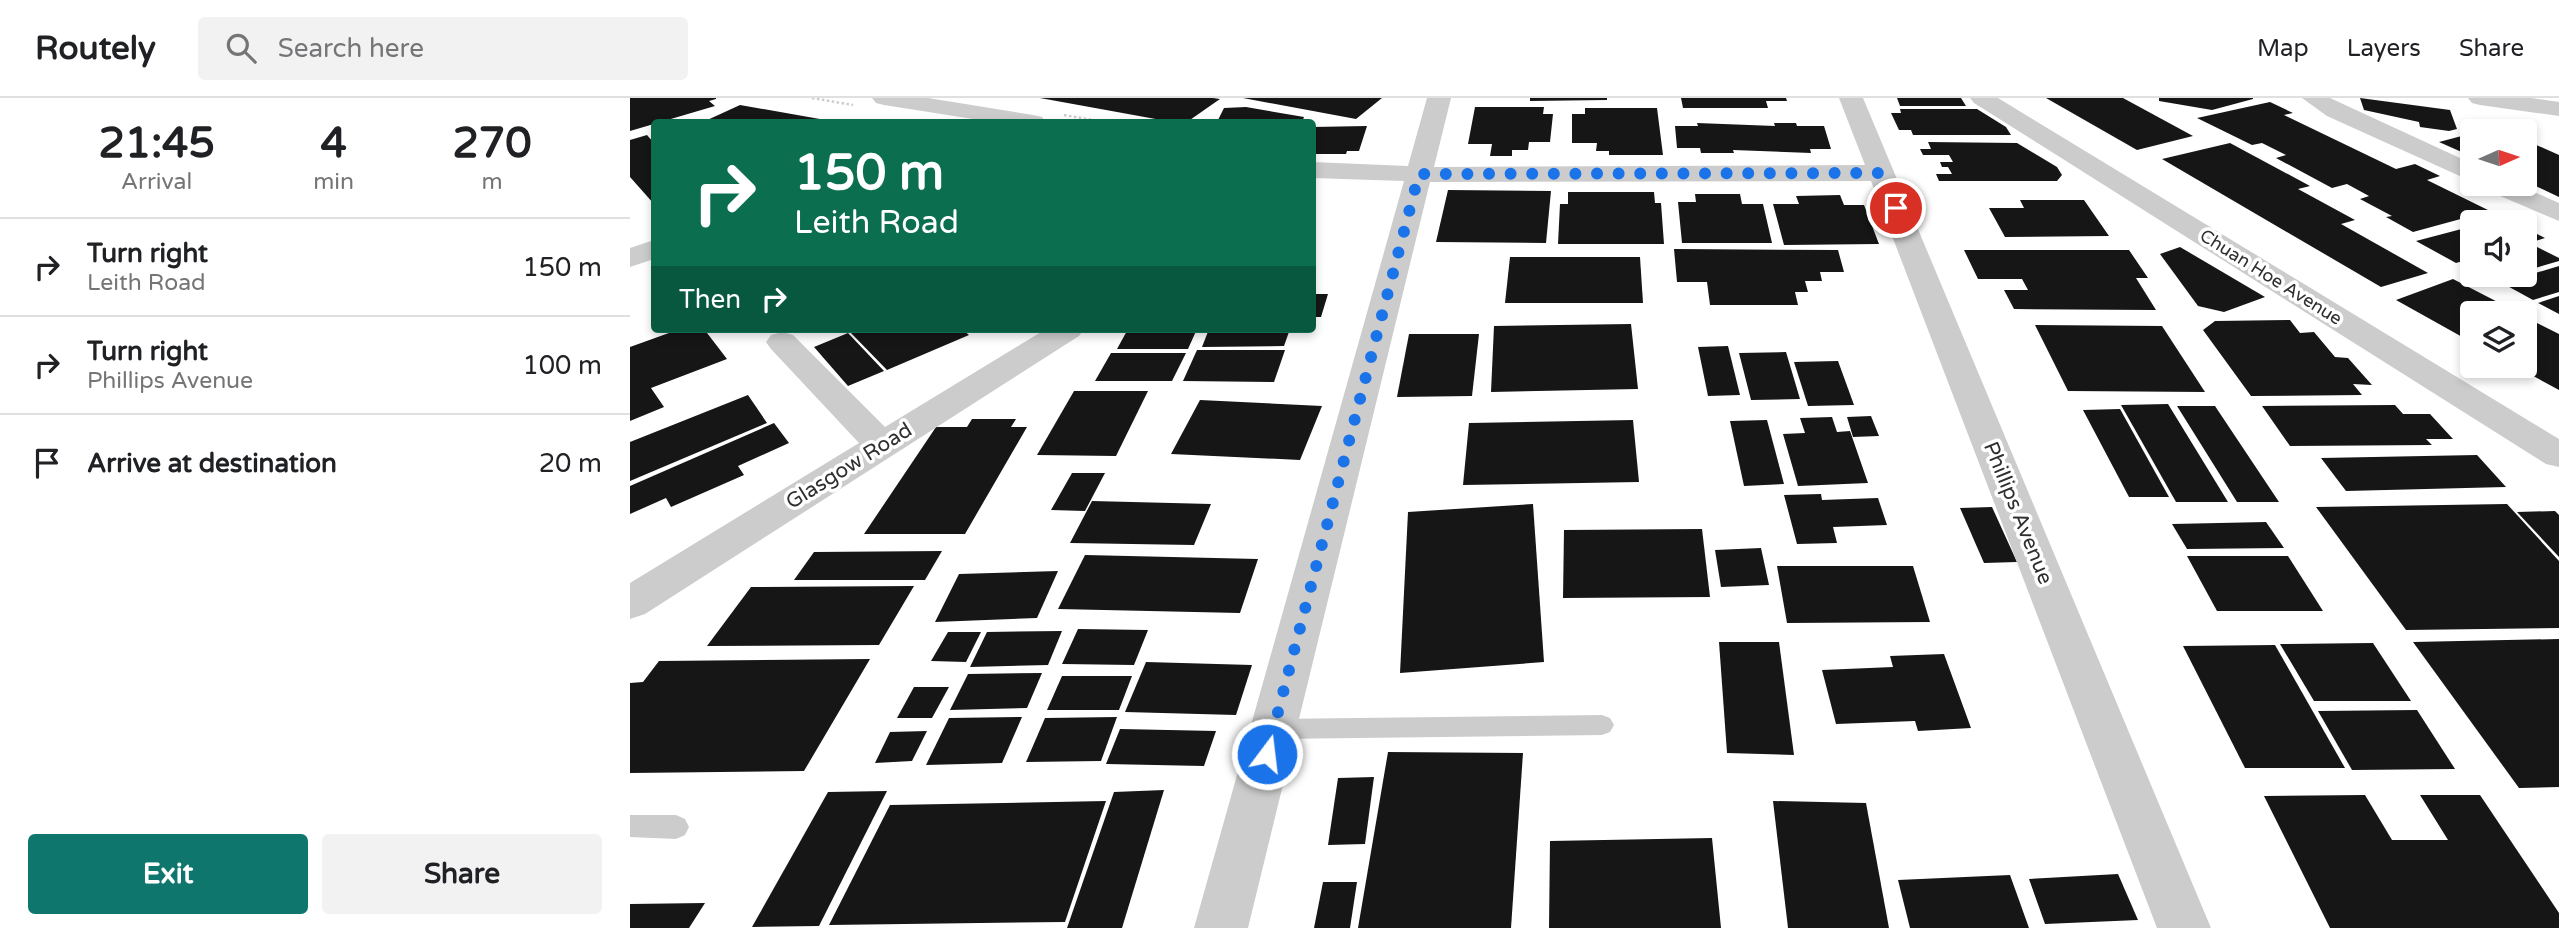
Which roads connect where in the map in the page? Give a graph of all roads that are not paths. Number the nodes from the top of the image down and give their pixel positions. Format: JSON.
{"nodes":[{"id":1,"x":884,"y":98,"type":"edge"},
{"id":2,"x":1439,"y":98,"type":"edge"},
{"id":3,"x":1851,"y":98,"type":"edge"},
{"id":4,"x":1982,"y":98,"type":"edge"},
{"id":5,"x":2314,"y":98,"type":"edge"},
{"id":6,"x":2480,"y":98,"type":"edge"},
{"id":7,"x":2559,"y":109,"type":"edge"},
{"id":8,"x":1014,"y":119,"type":"edge"},
{"id":9,"x":2460,"y":168,"type":"edge"},
{"id":10,"x":1316,"y":173,"type":"edge"},
{"id":11,"x":1882,"y":173,"type":"junction"},
{"id":12,"x":1419,"y":174,"type":"junction"},
{"id":13,"x":2521,"y":196,"type":"edge"},
{"id":14,"x":2559,"y":213,"type":"edge"},
{"id":15,"x":651,"y":250,"type":"edge"},
{"id":16,"x":630,"y":258,"type":"edge"},
{"id":17,"x":1062,"y":333,"type":"edge"},
{"id":18,"x":782,"y":342,"type":"dead end"},
{"id":19,"x":882,"y":445,"type":"junction"},
{"id":20,"x":2559,"y":455,"type":"edge"},
{"id":21,"x":630,"y":603,"type":"edge"},
{"id":22,"x":1602,"y":725,"type":"dead end"},
{"id":23,"x":1273,"y":729,"type":"junction"},
{"id":24,"x":630,"y":826,"type":"edge"},
{"id":25,"x":677,"y":827,"type":"dead end"},
{"id":26,"x":1221,"y":928,"type":"edge"},
{"id":27,"x":2184,"y":928,"type":"edge"}],
"edges":[{"from":1,"to":8,"type":"street"},
{"from":2,"to":12,"type":"street"},
{"from":3,"to":11,"type":"street","name":"Phillips Avenue"},
{"from":4,"to":20,"type":"street","name":"Chuan Hoe Avenue"},
{"from":5,"to":9,"type":"street"},
{"from":6,"to":7,"type":"street"},
{"from":10,"to":12,"type":"street"},
{"from":11,"to":12,"type":"street"},
{"from":11,"to":27,"type":"street","name":"Phillips Avenue"},
{"from":12,"to":23,"type":"street"},
{"from":13,"to":14,"type":"street"},
{"from":15,"to":16,"type":"street"},
{"from":17,"to":19,"type":"street","name":"Glasgow Road"},
{"from":18,"to":19,"type":"street"},
{"from":19,"to":21,"type":"street","name":"Glasgow Road"},
{"from":22,"to":23,"type":"lane"},
{"from":23,"to":26,"type":"street"},
{"from":24,"to":25,"type":"lane"}]}
